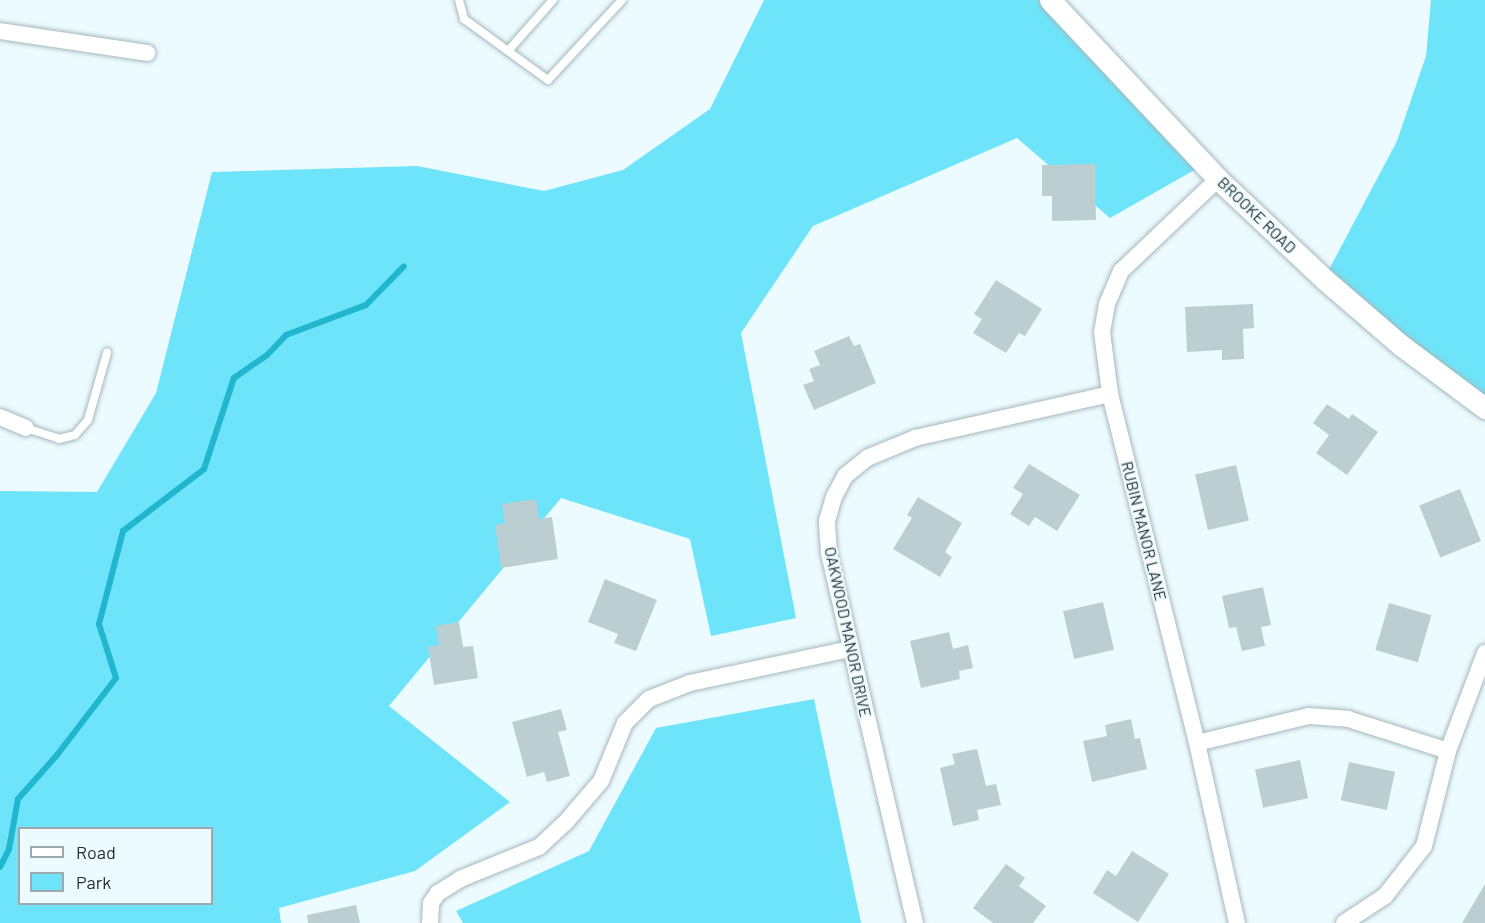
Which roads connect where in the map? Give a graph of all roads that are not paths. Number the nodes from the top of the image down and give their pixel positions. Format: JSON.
{"nodes":[{"id":1,"x":459,"y":0,"type":"edge"},
{"id":2,"x":553,"y":0,"type":"edge"},
{"id":3,"x":622,"y":0,"type":"edge"},
{"id":4,"x":1050,"y":0,"type":"edge"},
{"id":5,"x":0,"y":31,"type":"edge"},
{"id":6,"x":508,"y":51,"type":"junction"},
{"id":7,"x":147,"y":54,"type":"dead end"},
{"id":8,"x":1218,"y":179,"type":"junction"},
{"id":9,"x":107,"y":353,"type":"dead end"},
{"id":10,"x":1110,"y":394,"type":"junction"},
{"id":11,"x":1485,"y":408,"type":"edge"},
{"id":12,"x":0,"y":417,"type":"edge"},
{"id":13,"x":26,"y":428,"type":"joint"},
{"id":14,"x":850,"y":649,"type":"junction"},
{"id":15,"x":1485,"y":653,"type":"edge"},
{"id":16,"x":1197,"y":743,"type":"junction"},
{"id":17,"x":1448,"y":751,"type":"junction"},
{"id":18,"x":430,"y":923,"type":"edge"},
{"id":19,"x":915,"y":923,"type":"edge"},
{"id":20,"x":1238,"y":923,"type":"edge"},
{"id":21,"x":1344,"y":923,"type":"edge"}],
"edges":[{"from":1,"to":6,"type":"lane"},
{"from":2,"to":6,"type":"lane"},
{"from":3,"to":6,"type":"lane"},
{"from":4,"to":8,"type":"street","name":"BROOKE ROAD"},
{"from":5,"to":7,"type":"street"},
{"from":8,"to":10,"type":"street","name":"RUBIN MANOR LANE"},
{"from":8,"to":11,"type":"street","name":"BROOKE ROAD"},
{"from":9,"to":13,"type":"lane"},
{"from":10,"to":14,"type":"street","name":"OAKWOOD MANOR DRIVE"},
{"from":10,"to":16,"type":"street","name":"RUBIN MANOR LANE"},
{"from":12,"to":13,"type":"street"},
{"from":14,"to":18,"type":"street"},
{"from":14,"to":19,"type":"street","name":"OAKWOOD MANOR DRIVE"},
{"from":15,"to":17,"type":"street"},
{"from":16,"to":17,"type":"street"},
{"from":16,"to":20,"type":"street","name":"RUBIN MANOR LANE"},
{"from":17,"to":21,"type":"street"}]}
